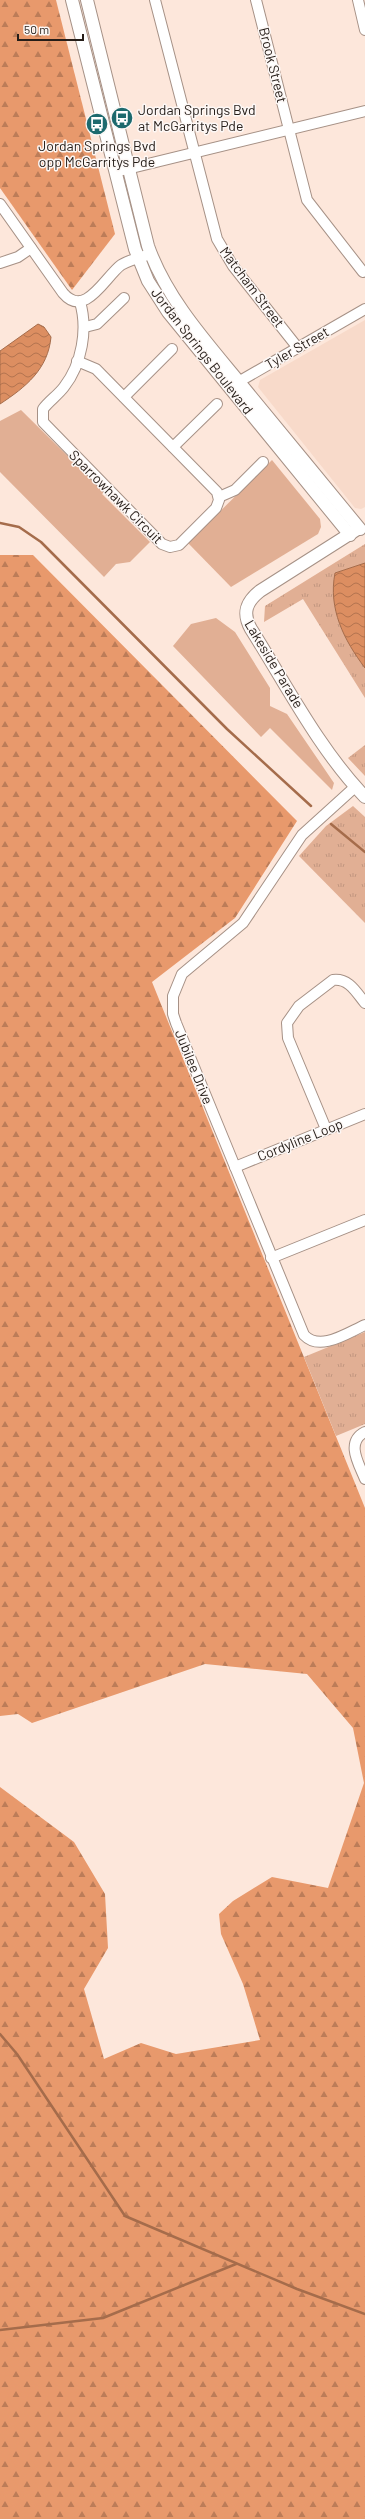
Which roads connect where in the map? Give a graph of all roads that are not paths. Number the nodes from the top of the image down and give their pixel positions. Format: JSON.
{"nodes":[{"id":1,"x":72,"y":0,"type":"edge"},
{"id":2,"x":87,"y":0,"type":"edge"},
{"id":3,"x":155,"y":0,"type":"edge"},
{"id":4,"x":256,"y":0,"type":"edge"},
{"id":5,"x":358,"y":0,"type":"edge"},
{"id":6,"x":365,"y":30,"type":"edge"},
{"id":7,"x":365,"y":111,"type":"edge"},
{"id":8,"x":289,"y":130,"type":"junction"},
{"id":9,"x":193,"y":153,"type":"junction"},
{"id":10,"x":129,"y":169,"type":"junction"},
{"id":11,"x":115,"y":172,"type":"junction"},
{"id":12,"x":0,"y":204,"type":"edge"},
{"id":13,"x":31,"y":248,"type":"junction"},
{"id":14,"x":151,"y":254,"type":"junction"},
{"id":15,"x":138,"y":258,"type":"junction"},
{"id":16,"x":0,"y":263,"type":"edge"},
{"id":17,"x":363,"y":272,"type":"dead end"},
{"id":18,"x":124,"y":298,"type":"dead end"},
{"id":19,"x":80,"y":302,"type":"junction"},
{"id":20,"x":365,"y":309,"type":"edge"},
{"id":21,"x":85,"y":327,"type":"junction"},
{"id":22,"x":298,"y":348,"type":"junction"},
{"id":23,"x":172,"y":349,"type":"dead end"},
{"id":24,"x":77,"y":361,"type":"junction"},
{"id":25,"x":234,"y":384,"type":"junction"},
{"id":26,"x":124,"y":397,"type":"junction"},
{"id":27,"x":217,"y":404,"type":"dead end"},
{"id":28,"x":173,"y":447,"type":"junction"},
{"id":29,"x":263,"y":462,"type":"dead end"},
{"id":30,"x":219,"y":497,"type":"junction"},
{"id":31,"x":358,"y":530,"type":"edge"},
{"id":32,"x":355,"y":788,"type":"junction"},
{"id":33,"x":365,"y":798,"type":"edge"},
{"id":34,"x":365,"y":1003,"type":"edge"},
{"id":35,"x":365,"y":1114,"type":"edge"},
{"id":36,"x":326,"y":1130,"type":"junction"},
{"id":37,"x":235,"y":1167,"type":"junction"},
{"id":38,"x":365,"y":1220,"type":"edge"},
{"id":39,"x":271,"y":1258,"type":"junction"},
{"id":40,"x":365,"y":1325,"type":"edge"},
{"id":41,"x":365,"y":1432,"type":"edge"},
{"id":42,"x":365,"y":1479,"type":"edge"}],
"edges":[{"from":1,"to":11,"type":"street","name":"Jordan Springs Boulevard"},
{"from":2,"to":10,"type":"street","name":"Jordan Springs Boulevard"},
{"from":3,"to":9,"type":"street","name":"Matcham Street"},
{"from":4,"to":8,"type":"street","name":"Brook Street"},
{"from":5,"to":6,"type":"street"},
{"from":7,"to":8,"type":"street"},
{"from":8,"to":9,"type":"street"},
{"from":8,"to":17,"type":"street","name":"Brook Street"},
{"from":9,"to":10,"type":"street"},
{"from":9,"to":22,"type":"street","name":"Matcham Street"},
{"from":10,"to":11,"type":"street"},
{"from":10,"to":14,"type":"street","name":"Jordan Springs Boulevard"},
{"from":11,"to":15,"type":"street","name":"Jordan Springs Boulevard"},
{"from":12,"to":13,"type":"street"},
{"from":13,"to":16,"type":"street"},
{"from":13,"to":19,"type":"street"},
{"from":14,"to":15,"type":"street"},
{"from":14,"to":25,"type":"street","name":"Jordan Springs Boulevard"},
{"from":15,"to":19,"type":"street"},
{"from":15,"to":25,"type":"street","name":"Jordan Springs Boulevard"},
{"from":18,"to":21,"type":"street"},
{"from":19,"to":21,"type":"street","name":"Sparrowhawk Circuit"},
{"from":20,"to":22,"type":"street","name":"Tyler Street"},
{"from":21,"to":24,"type":"street","name":"Sparrowhawk Circuit"},
{"from":22,"to":25,"type":"street","name":"Tyler Street"},
{"from":23,"to":26,"type":"street"},
{"from":24,"to":26,"type":"street"},
{"from":24,"to":30,"type":"street","name":"Sparrowhawk Circuit"},
{"from":25,"to":31,"type":"street","name":"Jordan Springs Boulevard"},
{"from":26,"to":28,"type":"street"},
{"from":27,"to":28,"type":"street"},
{"from":28,"to":30,"type":"street"},
{"from":29,"to":30,"type":"street"},
{"from":31,"to":32,"type":"street","name":"Lakeside Parade"},
{"from":32,"to":33,"type":"street","name":"Lakeside Parade"},
{"from":32,"to":37,"type":"street","name":"Jubilee Drive"},
{"from":34,"to":36,"type":"street"},
{"from":35,"to":36,"type":"street","name":"Cordyline Loop"},
{"from":36,"to":37,"type":"street","name":"Cordyline Loop"},
{"from":37,"to":39,"type":"street","name":"Jubilee Drive"},
{"from":38,"to":39,"type":"street"},
{"from":39,"to":40,"type":"street","name":"Jubilee Drive"},
{"from":41,"to":42,"type":"street"}]}
